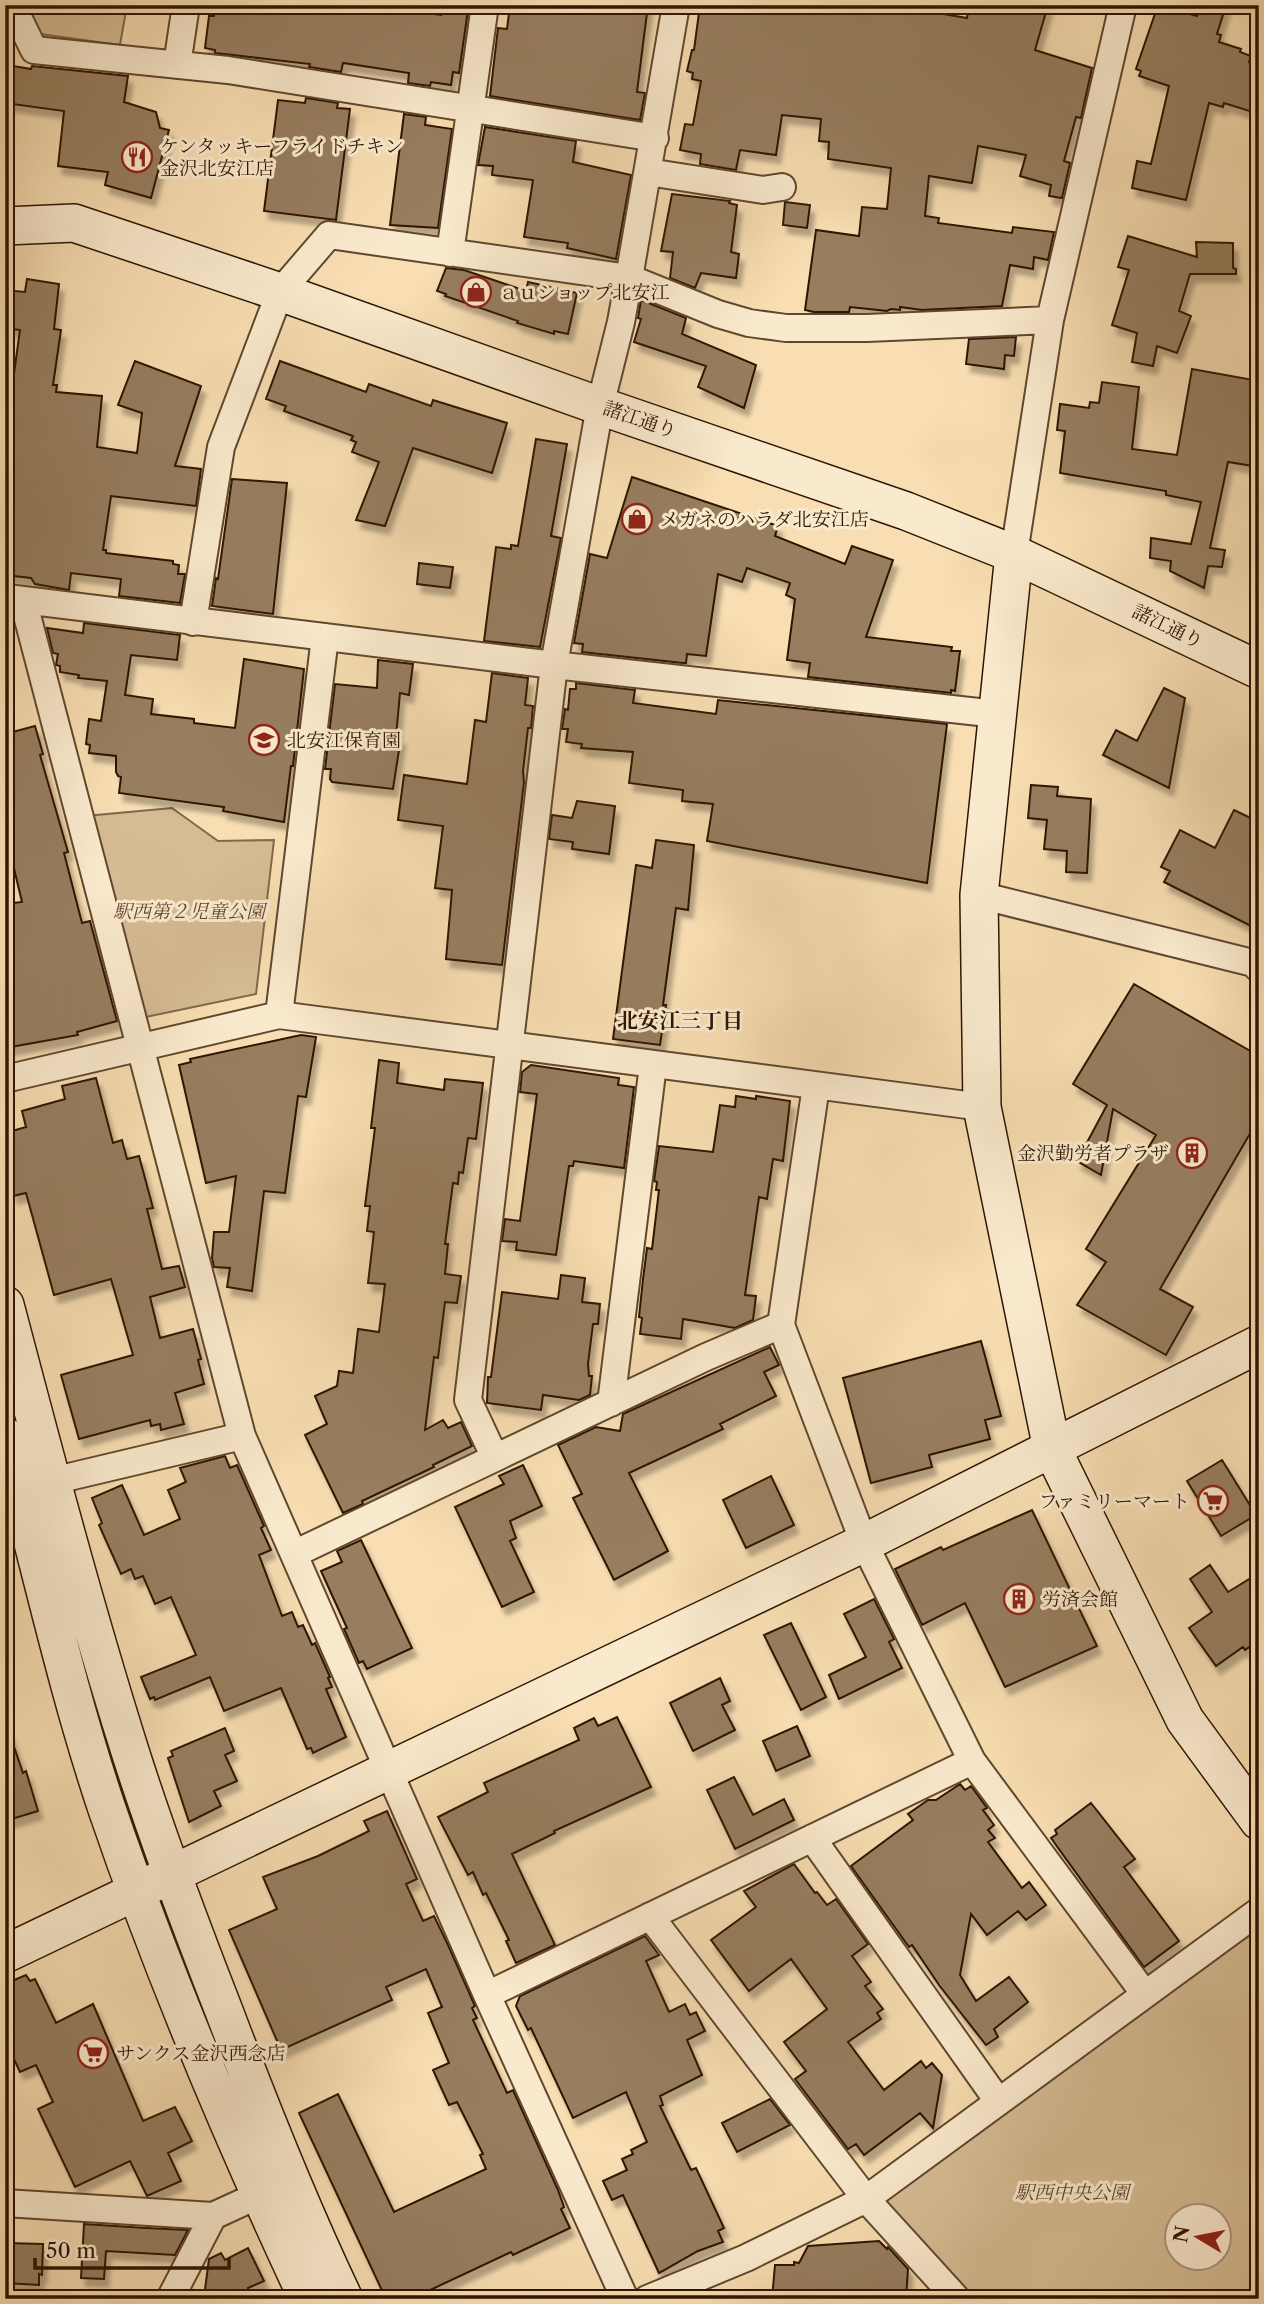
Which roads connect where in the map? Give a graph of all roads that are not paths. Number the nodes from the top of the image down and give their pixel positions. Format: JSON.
{"nodes":[{"id":1,"x":12,"y":5,"type":"edge"},
{"id":2,"x":186,"y":5,"type":"edge"},
{"id":3,"x":485,"y":5,"type":"edge"},
{"id":4,"x":676,"y":5,"type":"edge"},
{"id":5,"x":1123,"y":5,"type":"edge"},
{"id":6,"x":177,"y":65,"type":"junction"},
{"id":7,"x":470,"y":109,"type":"junction"},
{"id":8,"x":655,"y":138,"type":"junction"},
{"id":9,"x":648,"y":172,"type":"junction"},
{"id":10,"x":782,"y":187,"type":"dead end"},
{"id":11,"x":5,"y":226,"type":"edge"},
{"id":12,"x":450,"y":253,"type":"junction"},
{"id":13,"x":629,"y":278,"type":"junction"},
{"id":14,"x":280,"y":292,"type":"junction"},
{"id":15,"x":1050,"y":320,"type":"junction"},
{"id":16,"x":600,"y":406,"type":"junction"},
{"id":17,"x":1014,"y":554,"type":"junction"},
{"id":18,"x":14,"y":599,"type":"edge"},
{"id":19,"x":193,"y":622,"type":"junction"},
{"id":20,"x":325,"y":637,"type":"junction"},
{"id":21,"x":554,"y":665,"type":"junction"},
{"id":22,"x":1259,"y":670,"type":"edge"},
{"id":23,"x":997,"y":714,"type":"junction"},
{"id":24,"x":979,"y":895,"type":"junction"},
{"id":25,"x":1259,"y":969,"type":"edge"},
{"id":26,"x":279,"y":1015,"type":"junction"},
{"id":27,"x":510,"y":1046,"type":"junction"},
{"id":28,"x":139,"y":1048,"type":"junction"},
{"id":29,"x":653,"y":1065,"type":"junction"},
{"id":30,"x":5,"y":1080,"type":"edge"},
{"id":31,"x":816,"y":1086,"type":"junction"},
{"id":32,"x":982,"y":1107,"type":"junction"},
{"id":33,"x":5,"y":1305,"type":"edge"},
{"id":34,"x":781,"y":1325,"type":"junction"},
{"id":35,"x":1259,"y":1344,"type":"edge"},
{"id":36,"x":611,"y":1403,"type":"junction"},
{"id":37,"x":5,"y":1436,"type":"edge"},
{"id":38,"x":242,"y":1436,"type":"junction"},
{"id":39,"x":1052,"y":1449,"type":"junction"},
{"id":40,"x":495,"y":1458,"type":"junction"},
{"id":41,"x":26,"y":1492,"type":"edge"},
{"id":42,"x":864,"y":1543,"type":"junction"},
{"id":43,"x":294,"y":1555,"type":"junction"},
{"id":44,"x":972,"y":1761,"type":"junction"},
{"id":45,"x":388,"y":1770,"type":"junction"},
{"id":46,"x":1259,"y":1821,"type":"edge"},
{"id":47,"x":812,"y":1838,"type":"junction"},
{"id":48,"x":172,"y":1874,"type":"junction"},
{"id":49,"x":137,"y":1891,"type":"junction"},
{"id":50,"x":1259,"y":1911,"type":"edge"},
{"id":51,"x":650,"y":1916,"type":"junction"},
{"id":52,"x":5,"y":1954,"type":"edge"},
{"id":53,"x":1144,"y":1993,"type":"junction"},
{"id":54,"x":487,"y":1995,"type":"junction"},
{"id":55,"x":998,"y":2101,"type":"junction"},
{"id":56,"x":261,"y":2194,"type":"junction"},
{"id":57,"x":866,"y":2199,"type":"junction"},
{"id":58,"x":5,"y":2203,"type":"edge"},
{"id":59,"x":213,"y":2216,"type":"junction"},
{"id":60,"x":170,"y":2299,"type":"edge"},
{"id":61,"x":308,"y":2299,"type":"edge"},
{"id":62,"x":344,"y":2299,"type":"edge"},
{"id":63,"x":625,"y":2299,"type":"edge"},
{"id":64,"x":647,"y":2299,"type":"edge"},
{"id":65,"x":957,"y":2299,"type":"edge"}],
"edges":[{"from":1,"to":6,"type":"street"},
{"from":2,"to":6,"type":"street"},
{"from":3,"to":7,"type":"street"},
{"from":4,"to":8,"type":"street"},
{"from":5,"to":15,"type":"street"},
{"from":6,"to":7,"type":"street"},
{"from":7,"to":8,"type":"street"},
{"from":7,"to":12,"type":"street"},
{"from":8,"to":9,"type":"street"},
{"from":9,"to":10,"type":"street"},
{"from":9,"to":13,"type":"street"},
{"from":11,"to":14,"type":"street","name":"諸江通り"},
{"from":12,"to":13,"type":"street"},
{"from":12,"to":14,"type":"street"},
{"from":13,"to":15,"type":"street"},
{"from":13,"to":16,"type":"street"},
{"from":14,"to":16,"type":"street","name":"諸江通り"},
{"from":14,"to":19,"type":"street"},
{"from":15,"to":17,"type":"street"},
{"from":16,"to":17,"type":"street","name":"諸江通り"},
{"from":16,"to":21,"type":"street"},
{"from":17,"to":22,"type":"street","name":"諸江通り"},
{"from":17,"to":23,"type":"street"},
{"from":18,"to":19,"type":"street"},
{"from":18,"to":28,"type":"street"},
{"from":19,"to":20,"type":"street"},
{"from":20,"to":21,"type":"street"},
{"from":20,"to":26,"type":"street"},
{"from":21,"to":23,"type":"street"},
{"from":21,"to":27,"type":"street"},
{"from":23,"to":24,"type":"street"},
{"from":24,"to":25,"type":"street"},
{"from":24,"to":32,"type":"street"},
{"from":26,"to":27,"type":"street"},
{"from":26,"to":28,"type":"street"},
{"from":27,"to":29,"type":"street"},
{"from":27,"to":40,"type":"street"},
{"from":28,"to":30,"type":"street"},
{"from":28,"to":38,"type":"street"},
{"from":29,"to":31,"type":"street"},
{"from":29,"to":36,"type":"street"},
{"from":31,"to":32,"type":"street"},
{"from":31,"to":34,"type":"street"},
{"from":32,"to":39,"type":"street"},
{"from":33,"to":41,"type":"street"},
{"from":34,"to":36,"type":"street"},
{"from":34,"to":42,"type":"street"},
{"from":35,"to":39,"type":"street"},
{"from":36,"to":40,"type":"street"},
{"from":37,"to":41,"type":"street"},
{"from":38,"to":41,"type":"street"},
{"from":38,"to":43,"type":"street"},
{"from":39,"to":42,"type":"street"},
{"from":39,"to":46,"type":"street"},
{"from":40,"to":43,"type":"street"},
{"from":41,"to":48,"type":"street"},
{"from":41,"to":49,"type":"street"},
{"from":42,"to":44,"type":"street"},
{"from":42,"to":45,"type":"street"},
{"from":43,"to":45,"type":"street"},
{"from":44,"to":47,"type":"street"},
{"from":44,"to":53,"type":"street"},
{"from":45,"to":48,"type":"street"},
{"from":45,"to":54,"type":"street"},
{"from":47,"to":51,"type":"street"},
{"from":47,"to":55,"type":"street"},
{"from":48,"to":49,"type":"street"},
{"from":48,"to":62,"type":"street"},
{"from":49,"to":52,"type":"street"},
{"from":49,"to":56,"type":"street"},
{"from":50,"to":53,"type":"street"},
{"from":51,"to":54,"type":"street"},
{"from":51,"to":57,"type":"street"},
{"from":53,"to":55,"type":"street"},
{"from":54,"to":63,"type":"street"},
{"from":55,"to":57,"type":"street"},
{"from":56,"to":59,"type":"street"},
{"from":56,"to":61,"type":"street"},
{"from":57,"to":64,"type":"street"},
{"from":57,"to":65,"type":"street"},
{"from":58,"to":59,"type":"street"},
{"from":59,"to":60,"type":"street"}]}
